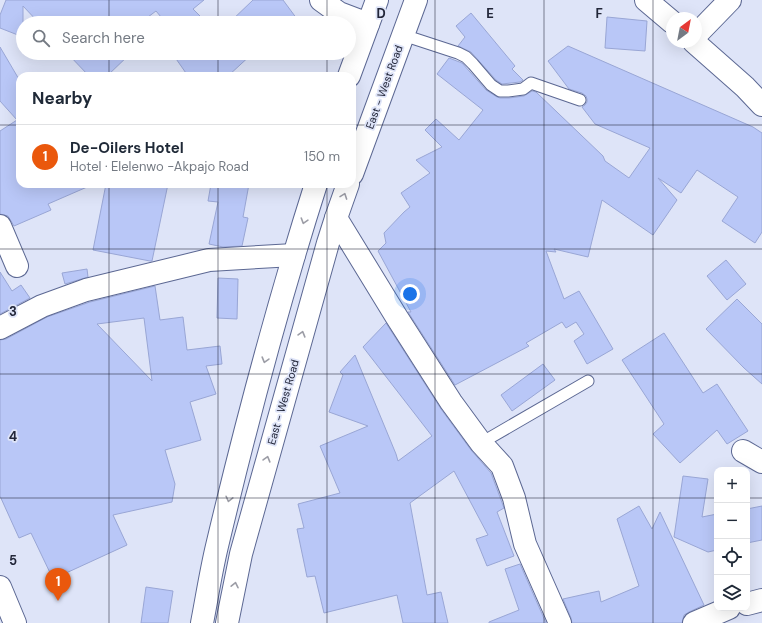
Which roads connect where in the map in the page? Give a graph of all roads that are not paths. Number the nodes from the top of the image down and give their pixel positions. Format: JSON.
{"nodes":[{"id":1,"x":321,"y":0,"type":"edge"},
{"id":2,"x":377,"y":0,"type":"edge"},
{"id":3,"x":416,"y":0,"type":"edge"},
{"id":4,"x":646,"y":0,"type":"edge"},
{"id":5,"x":730,"y":0,"type":"edge"},
{"id":6,"x":347,"y":16,"type":"edge"},
{"id":7,"x":666,"y":17,"type":"edge"},
{"id":8,"x":356,"y":19,"type":"edge"},
{"id":9,"x":368,"y":24,"type":"junction"},
{"id":10,"x":702,"y":29,"type":"edge"},
{"id":11,"x":403,"y":35,"type":"junction"},
{"id":12,"x":701,"y":48,"type":"edge"},
{"id":13,"x":356,"y":57,"type":"edge"},
{"id":14,"x":355,"y":60,"type":"edge"},
{"id":15,"x":350,"y":72,"type":"edge"},
{"id":16,"x":580,"y":100,"type":"dead end"},
{"id":17,"x":762,"y":105,"type":"edge"},
{"id":18,"x":356,"y":163,"type":"edge"},
{"id":19,"x":315,"y":188,"type":"edge"},
{"id":20,"x":347,"y":188,"type":"edge"},
{"id":21,"x":336,"y":218,"type":"junction"},
{"id":22,"x":0,"y":226,"type":"edge"},
{"id":23,"x":294,"y":255,"type":"junction"},
{"id":24,"x":17,"y":266,"type":"dead end"},
{"id":25,"x":0,"y":328,"type":"edge"},
{"id":26,"x":588,"y":381,"type":"dead end"},
{"id":27,"x":481,"y":443,"type":"junction"},
{"id":28,"x":743,"y":451,"type":"dead end"},
{"id":29,"x":762,"y":462,"type":"edge"},
{"id":30,"x":0,"y":587,"type":"edge"},
{"id":31,"x":762,"y":600,"type":"edge"},
{"id":32,"x":750,"y":603,"type":"edge"},
{"id":33,"x":722,"y":611,"type":"edge"},
{"id":34,"x":15,"y":623,"type":"edge"},
{"id":35,"x":202,"y":623,"type":"edge"},
{"id":36,"x":227,"y":623,"type":"edge"},
{"id":37,"x":560,"y":623,"type":"edge"},
{"id":38,"x":694,"y":623,"type":"edge"}],
"edges":[{"from":1,"to":6,"type":"main road"},
{"from":2,"to":9,"type":"main road"},
{"from":3,"to":11,"type":"main road","name":"East - West Road"},
{"from":4,"to":7,"type":"main road"},
{"from":5,"to":10,"type":"main road"},
{"from":8,"to":9,"type":"main road"},
{"from":9,"to":13,"type":"main road"},
{"from":11,"to":16,"type":"lane"},
{"from":11,"to":18,"type":"main road","name":"East - West Road"},
{"from":12,"to":17,"type":"main road"},
{"from":14,"to":15,"type":"main road"},
{"from":19,"to":23,"type":"main road","one_way":true},
{"from":21,"to":20,"type":"main road","name":"East - West Road","one_way":true},
{"from":21,"to":27,"type":"main road"},
{"from":36,"to":21,"type":"main road","name":"East - West Road","one_way":true},
{"from":22,"to":24,"type":"main road"},
{"from":23,"to":25,"type":"main road"},
{"from":23,"to":35,"type":"main road","one_way":true},
{"from":26,"to":27,"type":"lane"},
{"from":27,"to":37,"type":"main road"},
{"from":28,"to":29,"type":"main road"},
{"from":30,"to":34,"type":"main road"},
{"from":31,"to":32,"type":"main road"},
{"from":33,"to":38,"type":"main road"}]}
